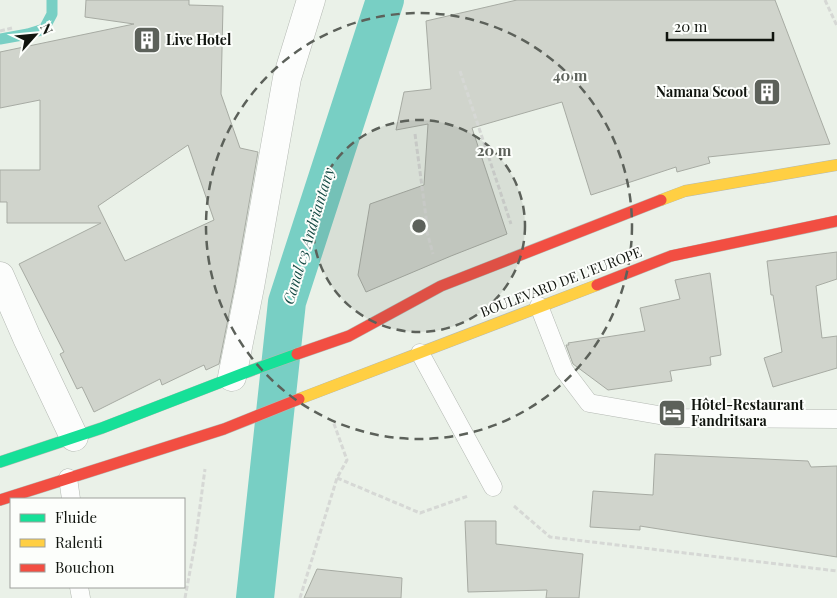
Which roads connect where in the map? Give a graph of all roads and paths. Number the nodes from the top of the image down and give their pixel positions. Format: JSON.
{"nodes":[{"id":1,"x":311,"y":0,"type":"edge"},
{"id":2,"x":825,"y":0,"type":"edge"},
{"id":3,"x":837,"y":26,"type":"edge"},
{"id":4,"x":12,"y":28,"type":"dead end"},
{"id":5,"x":0,"y":31,"type":"edge"},
{"id":6,"x":460,"y":71,"type":"dead end"},
{"id":7,"x":415,"y":134,"type":"dead end"},
{"id":8,"x":837,"y":165,"type":"edge"},
{"id":9,"x":837,"y":220,"type":"edge"},
{"id":10,"x":521,"y":255,"type":"junction"},
{"id":11,"x":0,"y":276,"type":"edge"},
{"id":12,"x":441,"y":286,"type":"junction"},
{"id":13,"x":539,"y":306,"type":"junction"},
{"id":14,"x":420,"y":352,"type":"junction"},
{"id":15,"x":240,"y":374,"type":"junction"},
{"id":16,"x":322,"y":390,"type":"junction"},
{"id":17,"x":837,"y":419,"type":"edge"},
{"id":18,"x":209,"y":434,"type":"junction"},
{"id":19,"x":74,"y":437,"type":"junction"},
{"id":20,"x":0,"y":462,"type":"edge"},
{"id":21,"x":68,"y":478,"type":"junction"},
{"id":22,"x":337,"y":478,"type":"junction"},
{"id":23,"x":493,"y":487,"type":"junction"},
{"id":24,"x":71,"y":498,"type":"edge"},
{"id":25,"x":0,"y":500,"type":"edge"},
{"id":26,"x":837,"y":571,"type":"edge"},
{"id":27,"x":185,"y":598,"type":"edge"},
{"id":28,"x":300,"y":598,"type":"edge"}],
"edges":[{"from":1,"to":15,"type":"street"},
{"from":2,"to":3,"type":"path"},
{"from":4,"to":5,"type":"path"},
{"from":6,"to":10,"type":"path"},
{"from":7,"to":12,"type":"path"},
{"from":8,"to":10,"type":"street"},
{"from":9,"to":13,"type":"street","name":"BOULEVARD DE L'EUROPE"},
{"from":10,"to":12,"type":"street"},
{"from":11,"to":19,"type":"street"},
{"from":12,"to":15,"type":"street"},
{"from":13,"to":14,"type":"street","name":"BOULEVARD DE L'EUROPE"},
{"from":13,"to":17,"type":"lane"},
{"from":14,"to":16,"type":"street","name":"BOULEVARD DE L'EUROPE"},
{"from":14,"to":23,"type":"lane"},
{"from":15,"to":19,"type":"street"},
{"from":16,"to":18,"type":"street","name":"BOULEVARD DE L'EUROPE"},
{"from":16,"to":22,"type":"path"},
{"from":18,"to":21,"type":"street","name":"BOULEVARD DE L'EUROPE"},
{"from":18,"to":27,"type":"path"},
{"from":19,"to":20,"type":"street"},
{"from":21,"to":24,"type":"lane"},
{"from":21,"to":25,"type":"street","name":"BOULEVARD DE L'EUROPE"},
{"from":22,"to":23,"type":"path"},
{"from":22,"to":28,"type":"path"},
{"from":23,"to":26,"type":"path"}]}
